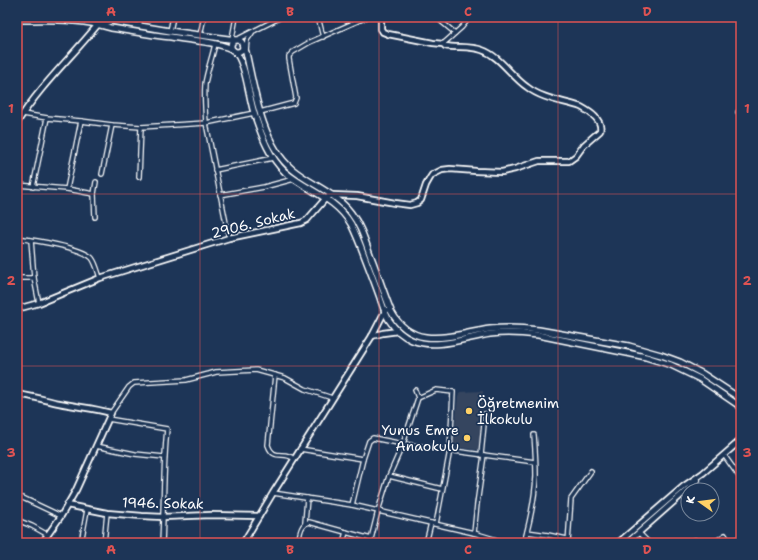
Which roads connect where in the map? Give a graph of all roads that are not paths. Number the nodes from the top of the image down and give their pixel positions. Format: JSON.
{"nodes":[{"id":1,"x":104,"y":17,"type":"edge"},
{"id":2,"x":141,"y":17,"type":"edge"},
{"id":3,"x":173,"y":17,"type":"edge"},
{"id":4,"x":204,"y":17,"type":"edge"},
{"id":5,"x":236,"y":17,"type":"edge"},
{"id":6,"x":281,"y":17,"type":"edge"},
{"id":7,"x":318,"y":17,"type":"edge"},
{"id":8,"x":367,"y":17,"type":"edge"},
{"id":9,"x":381,"y":17,"type":"edge"},
{"id":10,"x":436,"y":17,"type":"edge"},
{"id":11,"x":470,"y":17,"type":"edge"},
{"id":12,"x":17,"y":20,"type":"edge"},
{"id":13,"x":99,"y":24,"type":"junction"},
{"id":14,"x":139,"y":26,"type":"junction"},
{"id":15,"x":170,"y":31,"type":"junction"},
{"id":16,"x":253,"y":32,"type":"junction"},
{"id":17,"x":455,"y":33,"type":"junction"},
{"id":18,"x":200,"y":35,"type":"junction"},
{"id":19,"x":323,"y":37,"type":"junction"},
{"id":20,"x":247,"y":40,"type":"junction"},
{"id":21,"x":233,"y":41,"type":"junction"},
{"id":22,"x":216,"y":44,"type":"junction"},
{"id":23,"x":242,"y":44,"type":"junction"},
{"id":24,"x":443,"y":44,"type":"junction"},
{"id":25,"x":233,"y":50,"type":"junction"},
{"id":26,"x":246,"y":52,"type":"junction"},
{"id":27,"x":260,"y":112,"type":"junction"},
{"id":28,"x":254,"y":113,"type":"junction"},
{"id":29,"x":23,"y":114,"type":"junction"},
{"id":30,"x":47,"y":118,"type":"junction"},
{"id":31,"x":81,"y":121,"type":"junction"},
{"id":32,"x":17,"y":123,"type":"edge"},
{"id":33,"x":206,"y":123,"type":"junction"},
{"id":34,"x":112,"y":126,"type":"junction"},
{"id":35,"x":141,"y":127,"type":"junction"},
{"id":36,"x":274,"y":158,"type":"junction"},
{"id":37,"x":215,"y":170,"type":"junction"},
{"id":38,"x":102,"y":174,"type":"dead end"},
{"id":39,"x":139,"y":176,"type":"dead end"},
{"id":40,"x":294,"y":179,"type":"junction"},
{"id":41,"x":96,"y":182,"type":"dead end"},
{"id":42,"x":17,"y":184,"type":"edge"},
{"id":43,"x":34,"y":187,"type":"junction"},
{"id":44,"x":67,"y":190,"type":"junction"},
{"id":45,"x":94,"y":194,"type":"junction"},
{"id":46,"x":220,"y":195,"type":"junction"},
{"id":47,"x":332,"y":195,"type":"junction"},
{"id":48,"x":326,"y":198,"type":"junction"},
{"id":49,"x":95,"y":217,"type":"dead end"},
{"id":50,"x":17,"y":238,"type":"edge"},
{"id":51,"x":228,"y":238,"type":"junction"},
{"id":52,"x":31,"y":240,"type":"junction"},
{"id":53,"x":17,"y":278,"type":"edge"},
{"id":54,"x":34,"y":278,"type":"junction"},
{"id":55,"x":100,"y":278,"type":"junction"},
{"id":56,"x":39,"y":303,"type":"junction"},
{"id":57,"x":389,"y":306,"type":"junction"},
{"id":58,"x":17,"y":309,"type":"edge"},
{"id":59,"x":384,"y":309,"type":"junction"},
{"id":60,"x":398,"y":331,"type":"junction"},
{"id":61,"x":372,"y":336,"type":"junction"},
{"id":62,"x":275,"y":375,"type":"junction"},
{"id":63,"x":415,"y":390,"type":"dead end"},
{"id":64,"x":17,"y":394,"type":"edge"},
{"id":65,"x":332,"y":398,"type":"junction"},
{"id":66,"x":418,"y":398,"type":"junction"},
{"id":67,"x":741,"y":399,"type":"edge"},
{"id":68,"x":741,"y":407,"type":"edge"},
{"id":69,"x":111,"y":413,"type":"junction"},
{"id":70,"x":485,"y":414,"type":"dead end"},
{"id":71,"x":108,"y":419,"type":"junction"},
{"id":72,"x":534,"y":435,"type":"dead end"},
{"id":73,"x":741,"y":440,"type":"edge"},
{"id":74,"x":403,"y":444,"type":"junction"},
{"id":75,"x":96,"y":446,"type":"junction"},
{"id":76,"x":300,"y":449,"type":"junction"},
{"id":77,"x":450,"y":450,"type":"junction"},
{"id":78,"x":482,"y":455,"type":"junction"},
{"id":79,"x":724,"y":455,"type":"junction"},
{"id":80,"x":164,"y":457,"type":"junction"},
{"id":81,"x":294,"y":459,"type":"junction"},
{"id":82,"x":363,"y":459,"type":"junction"},
{"id":83,"x":535,"y":462,"type":"junction"},
{"id":84,"x":591,"y":471,"type":"dead end"},
{"id":85,"x":704,"y":473,"type":"junction"},
{"id":86,"x":389,"y":476,"type":"junction"},
{"id":87,"x":741,"y":479,"type":"edge"},
{"id":88,"x":442,"y":489,"type":"junction"},
{"id":89,"x":273,"y":493,"type":"junction"},
{"id":90,"x":17,"y":496,"type":"edge"},
{"id":91,"x":307,"y":498,"type":"junction"},
{"id":92,"x":67,"y":505,"type":"junction"},
{"id":93,"x":352,"y":505,"type":"junction"},
{"id":94,"x":86,"y":510,"type":"junction"},
{"id":95,"x":378,"y":511,"type":"junction"},
{"id":96,"x":107,"y":513,"type":"junction"},
{"id":97,"x":61,"y":516,"type":"junction"},
{"id":98,"x":259,"y":516,"type":"junction"},
{"id":99,"x":163,"y":517,"type":"junction"},
{"id":100,"x":17,"y":520,"type":"edge"},
{"id":101,"x":304,"y":523,"type":"junction"},
{"id":102,"x":433,"y":523,"type":"junction"},
{"id":103,"x":346,"y":532,"type":"junction"},
{"id":104,"x":527,"y":532,"type":"junction"},
{"id":105,"x":474,"y":533,"type":"junction"},
{"id":106,"x":639,"y":533,"type":"junction"},
{"id":107,"x":48,"y":535,"type":"junction"},
{"id":108,"x":741,"y":536,"type":"edge"},
{"id":109,"x":370,"y":541,"type":"edge"},
{"id":110,"x":568,"y":541,"type":"edge"},
{"id":111,"x":42,"y":543,"type":"edge"},
{"id":112,"x":81,"y":543,"type":"edge"},
{"id":113,"x":104,"y":543,"type":"edge"},
{"id":114,"x":162,"y":543,"type":"edge"},
{"id":115,"x":243,"y":543,"type":"edge"},
{"id":116,"x":298,"y":543,"type":"edge"},
{"id":117,"x":343,"y":543,"type":"edge"},
{"id":118,"x":426,"y":543,"type":"edge"},
{"id":119,"x":507,"y":543,"type":"edge"},
{"id":120,"x":524,"y":543,"type":"edge"},
{"id":121,"x":618,"y":543,"type":"edge"},
{"id":122,"x":627,"y":543,"type":"edge"},
{"id":123,"x":649,"y":543,"type":"edge"},
{"id":124,"x":691,"y":543,"type":"edge"},
{"id":125,"x":698,"y":543,"type":"edge"},
{"id":126,"x":714,"y":543,"type":"edge"},
{"id":127,"x":731,"y":543,"type":"edge"}],
"edges":[{"from":1,"to":13,"type":"street"},
{"from":2,"to":14,"type":"street"},
{"from":3,"to":15,"type":"street"},
{"from":4,"to":18,"type":"street"},
{"from":5,"to":21,"type":"street"},
{"from":6,"to":16,"type":"street"},
{"from":7,"to":19,"type":"street"},
{"from":8,"to":19,"type":"street"},
{"from":9,"to":24,"type":"street","name":"2906. Sokak"},
{"from":10,"to":17,"type":"street"},
{"from":11,"to":17,"type":"street"},
{"from":12,"to":13,"type":"main road"},
{"from":13,"to":14,"type":"main road"},
{"from":13,"to":22,"type":"main road"},
{"from":13,"to":29,"type":"street"},
{"from":14,"to":15,"type":"main road"},
{"from":15,"to":18,"type":"main road"},
{"from":16,"to":20,"type":"street"},
{"from":16,"to":21,"type":"street"},
{"from":17,"to":24,"type":"street"},
{"from":18,"to":21,"type":"main road"},
{"from":19,"to":27,"type":"street"},
{"from":20,"to":23,"type":"street"},
{"from":20,"to":26,"type":"street"},
{"from":21,"to":23,"type":"main road"},
{"from":21,"to":25,"type":"main road"},
{"from":22,"to":25,"type":"main road"},
{"from":22,"to":33,"type":"street"},
{"from":23,"to":25,"type":"main road"},
{"from":23,"to":26,"type":"main road"},
{"from":24,"to":47,"type":"street","name":"2906. Sokak"},
{"from":25,"to":28,"type":"main road"},
{"from":26,"to":27,"type":"main road"},
{"from":27,"to":47,"type":"main road"},
{"from":28,"to":33,"type":"street"},
{"from":28,"to":36,"type":"main road"},
{"from":29,"to":30,"type":"street"},
{"from":29,"to":32,"type":"street"},
{"from":30,"to":31,"type":"street"},
{"from":30,"to":43,"type":"street"},
{"from":31,"to":34,"type":"street"},
{"from":31,"to":44,"type":"street"},
{"from":33,"to":35,"type":"street"},
{"from":33,"to":37,"type":"street"},
{"from":34,"to":35,"type":"street"},
{"from":34,"to":38,"type":"street"},
{"from":35,"to":39,"type":"street"},
{"from":36,"to":37,"type":"street"},
{"from":36,"to":40,"type":"main road"},
{"from":37,"to":46,"type":"street"},
{"from":40,"to":46,"type":"street"},
{"from":40,"to":48,"type":"main road"},
{"from":41,"to":45,"type":"street"},
{"from":42,"to":43,"type":"street"},
{"from":43,"to":44,"type":"street"},
{"from":44,"to":45,"type":"street"},
{"from":45,"to":49,"type":"street"},
{"from":46,"to":51,"type":"street"},
{"from":47,"to":48,"type":"street","name":"2906. Sokak"},
{"from":47,"to":57,"type":"main road"},
{"from":48,"to":51,"type":"street","name":"2906. Sokak"},
{"from":48,"to":59,"type":"main road"},
{"from":50,"to":52,"type":"street"},
{"from":51,"to":55,"type":"street","name":"2906. Sokak"},
{"from":52,"to":54,"type":"street"},
{"from":52,"to":55,"type":"street"},
{"from":53,"to":54,"type":"street"},
{"from":54,"to":56,"type":"street"},
{"from":55,"to":56,"type":"street","name":"2906. Sokak"},
{"from":56,"to":58,"type":"street","name":"2906. Sokak"},
{"from":57,"to":59,"type":"street"},
{"from":57,"to":67,"type":"main road"},
{"from":59,"to":60,"type":"main road"},
{"from":59,"to":61,"type":"street"},
{"from":60,"to":61,"type":"street"},
{"from":60,"to":68,"type":"main road"},
{"from":61,"to":65,"type":"street"},
{"from":62,"to":65,"type":"street"},
{"from":62,"to":69,"type":"street"},
{"from":62,"to":81,"type":"street"},
{"from":63,"to":66,"type":"street"},
{"from":64,"to":69,"type":"street"},
{"from":65,"to":76,"type":"street"},
{"from":66,"to":74,"type":"street"},
{"from":66,"to":77,"type":"street"},
{"from":69,"to":71,"type":"street"},
{"from":70,"to":78,"type":"street"},
{"from":71,"to":75,"type":"street"},
{"from":71,"to":80,"type":"street"},
{"from":72,"to":83,"type":"street"},
{"from":73,"to":79,"type":"street"},
{"from":74,"to":77,"type":"street"},
{"from":74,"to":82,"type":"street"},
{"from":74,"to":86,"type":"street"},
{"from":75,"to":80,"type":"street"},
{"from":75,"to":92,"type":"street"},
{"from":76,"to":81,"type":"street"},
{"from":76,"to":82,"type":"street"},
{"from":77,"to":78,"type":"street"},
{"from":77,"to":88,"type":"street"},
{"from":78,"to":83,"type":"street"},
{"from":78,"to":105,"type":"street"},
{"from":79,"to":85,"type":"street"},
{"from":79,"to":87,"type":"street"},
{"from":80,"to":99,"type":"street"},
{"from":81,"to":89,"type":"street"},
{"from":82,"to":93,"type":"street"},
{"from":83,"to":104,"type":"street"},
{"from":84,"to":110,"type":"street"},
{"from":85,"to":106,"type":"street"},
{"from":85,"to":121,"type":"street"},
{"from":86,"to":88,"type":"street"},
{"from":86,"to":95,"type":"street"},
{"from":88,"to":102,"type":"street"},
{"from":89,"to":91,"type":"street"},
{"from":89,"to":98,"type":"street"},
{"from":90,"to":97,"type":"street"},
{"from":91,"to":93,"type":"street"},
{"from":91,"to":101,"type":"street"},
{"from":92,"to":94,"type":"street","name":"1946. Sokak"},
{"from":92,"to":97,"type":"street"},
{"from":93,"to":95,"type":"street"},
{"from":94,"to":96,"type":"street","name":"1946. Sokak"},
{"from":94,"to":112,"type":"street"},
{"from":95,"to":102,"type":"street"},
{"from":95,"to":109,"type":"street"},
{"from":96,"to":99,"type":"street","name":"1946. Sokak"},
{"from":96,"to":113,"type":"street"},
{"from":97,"to":107,"type":"street"},
{"from":98,"to":99,"type":"street","name":"1946. Sokak"},
{"from":98,"to":115,"type":"street"},
{"from":99,"to":114,"type":"street"},
{"from":100,"to":107,"type":"street"},
{"from":101,"to":103,"type":"street"},
{"from":101,"to":116,"type":"street"},
{"from":102,"to":105,"type":"street"},
{"from":102,"to":118,"type":"street"},
{"from":103,"to":109,"type":"street"},
{"from":103,"to":117,"type":"street"},
{"from":104,"to":110,"type":"street"},
{"from":104,"to":120,"type":"street"},
{"from":105,"to":119,"type":"street"},
{"from":106,"to":122,"type":"street"},
{"from":106,"to":123,"type":"street"},
{"from":107,"to":111,"type":"street"},
{"from":108,"to":127,"type":"street"},
{"from":124,"to":125,"type":"street"},
{"from":126,"to":127,"type":"street"}]}
